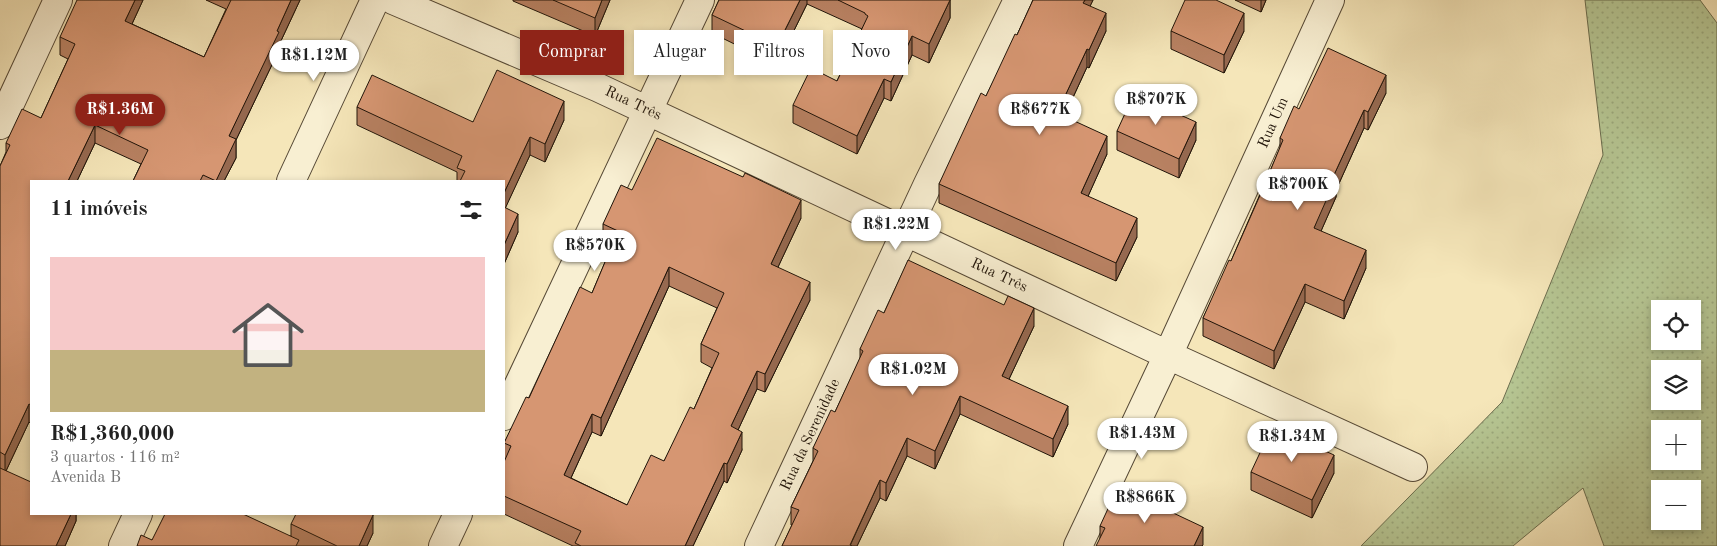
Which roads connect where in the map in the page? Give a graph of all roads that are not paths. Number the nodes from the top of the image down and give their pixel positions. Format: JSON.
{"nodes":[{"id":1,"x":58,"y":0,"type":"edge"},
{"id":2,"x":375,"y":0,"type":"edge"},
{"id":3,"x":393,"y":0,"type":"edge"},
{"id":4,"x":700,"y":0,"type":"edge"},
{"id":5,"x":1018,"y":0,"type":"edge"},
{"id":6,"x":1330,"y":0,"type":"edge"},
{"id":7,"x":647,"y":110,"type":"junction"},
{"id":8,"x":0,"y":125,"type":"edge"},
{"id":9,"x":291,"y":180,"type":"edge"},
{"id":10,"x":906,"y":232,"type":"junction"},
{"id":11,"x":1168,"y":355,"type":"junction"},
{"id":12,"x":505,"y":414,"type":"edge"},
{"id":13,"x":1413,"y":467,"type":"dead end"},
{"id":14,"x":138,"y":515,"type":"edge"},
{"id":15,"x":458,"y":515,"type":"edge"},
{"id":16,"x":123,"y":546,"type":"edge"},
{"id":17,"x":443,"y":546,"type":"edge"},
{"id":18,"x":759,"y":546,"type":"edge"},
{"id":19,"x":1078,"y":546,"type":"edge"}],
"edges":[{"from":1,"to":8,"type":"street"},
{"from":2,"to":9,"type":"street"},
{"from":3,"to":7,"type":"street","name":"Rua Três"},
{"from":4,"to":7,"type":"street"},
{"from":5,"to":10,"type":"street","name":"Rua da Serenidade"},
{"from":6,"to":11,"type":"street","name":"Rua Um"},
{"from":7,"to":10,"type":"street","name":"Rua Três"},
{"from":7,"to":12,"type":"street"},
{"from":10,"to":11,"type":"street","name":"Rua Três"},
{"from":10,"to":18,"type":"street","name":"Rua da Serenidade"},
{"from":11,"to":13,"type":"street","name":"Rua Três"},
{"from":11,"to":19,"type":"street","name":"Rua Um"},
{"from":14,"to":16,"type":"street"},
{"from":15,"to":17,"type":"street"}]}
